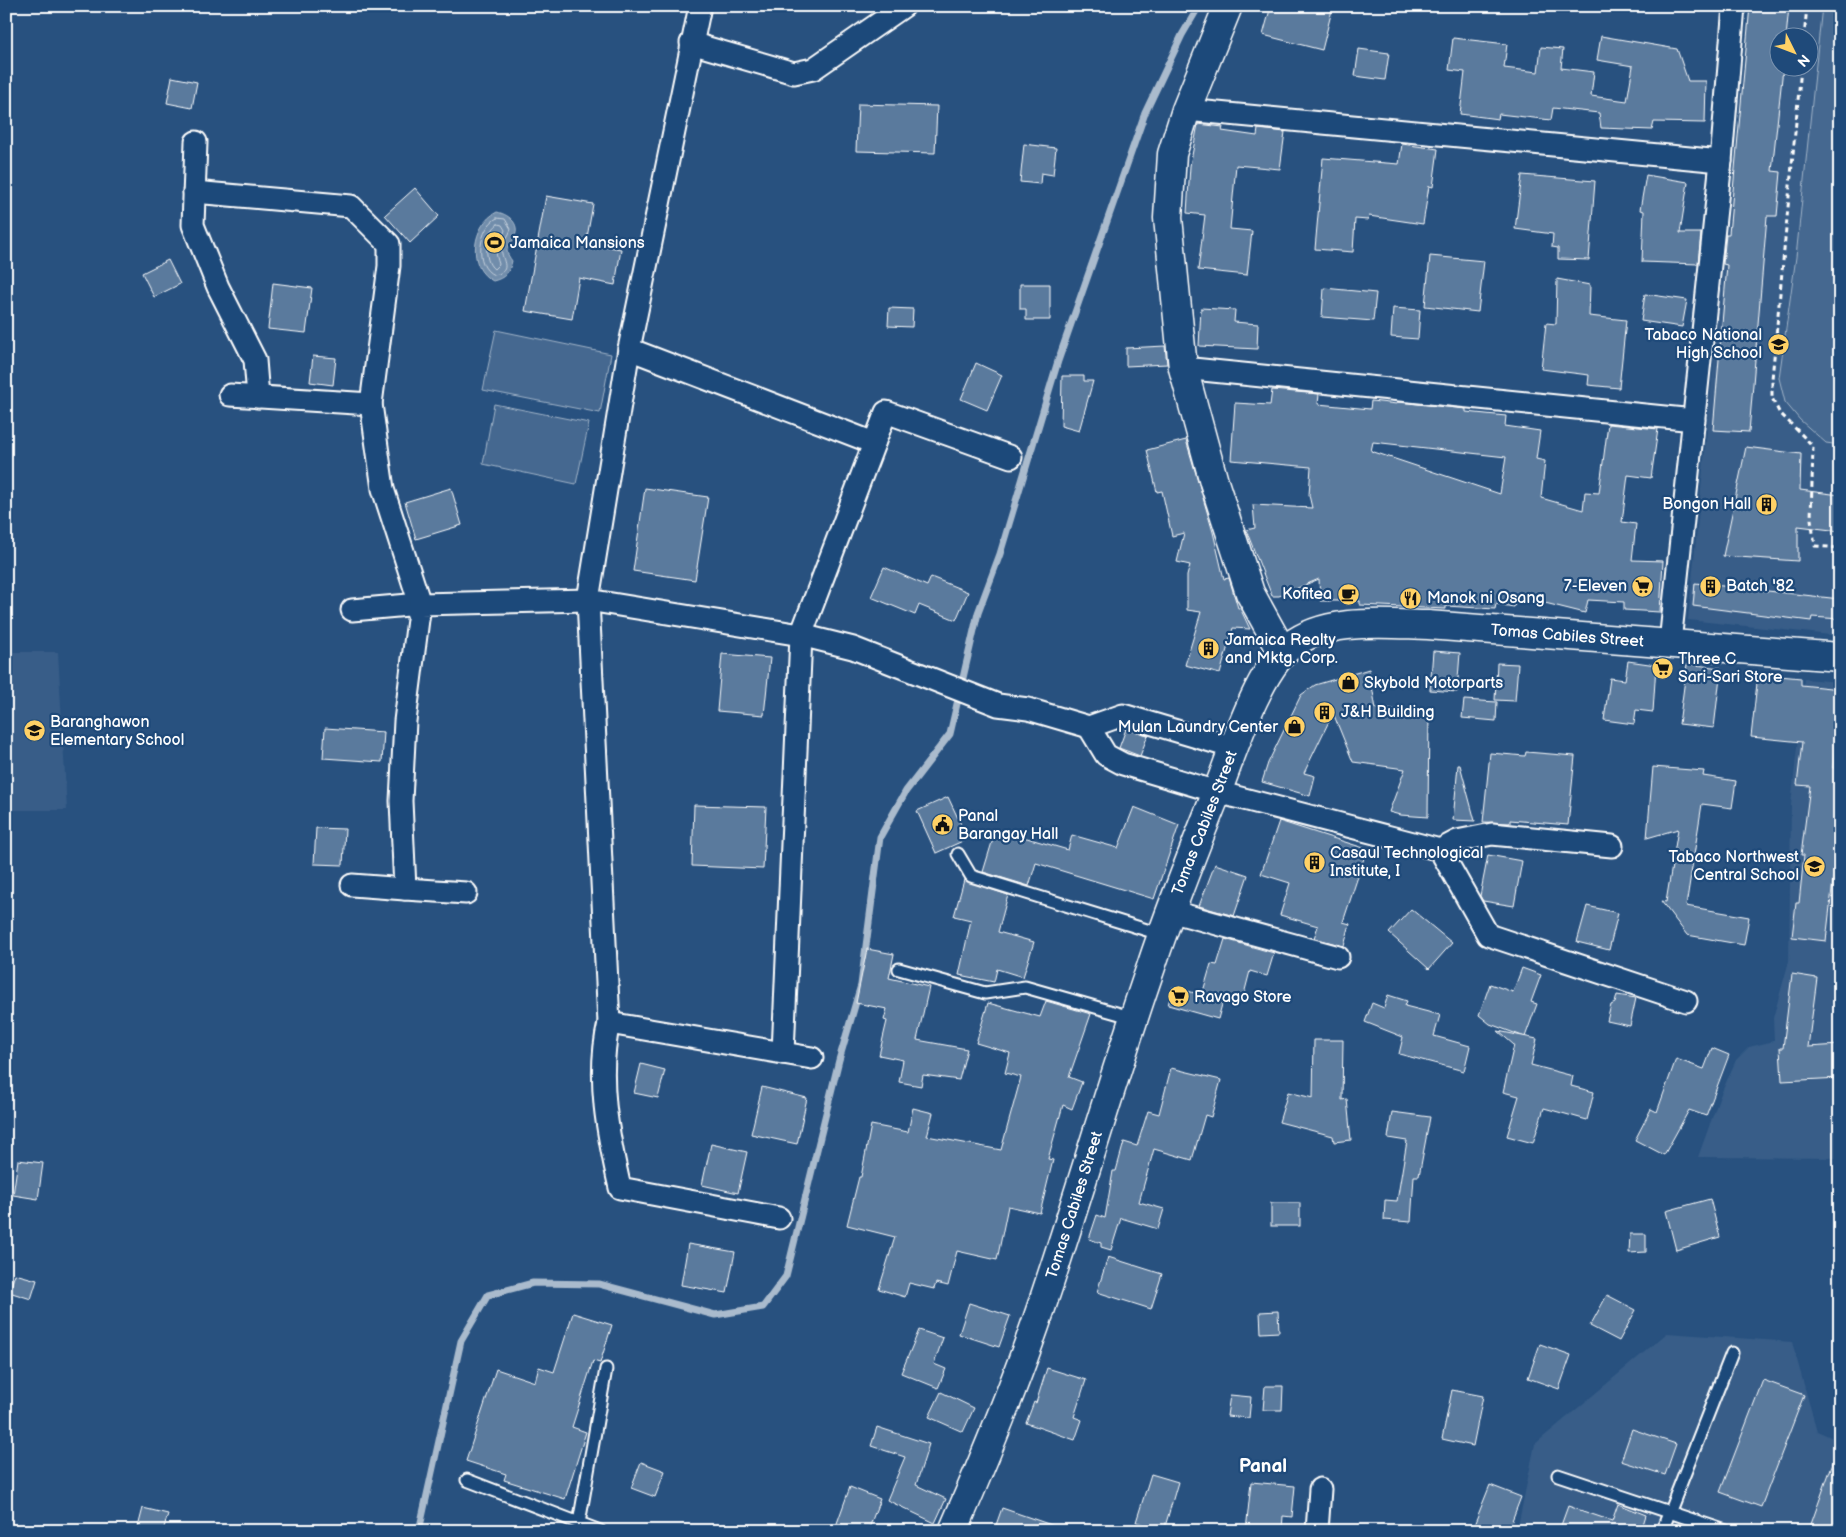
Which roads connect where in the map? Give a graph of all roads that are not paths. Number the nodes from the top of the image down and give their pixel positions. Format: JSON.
{"nodes":[{"id":1,"x":700,"y":6,"type":"edge"},
{"id":2,"x":904,"y":6,"type":"edge"},
{"id":3,"x":1228,"y":6,"type":"edge"},
{"id":4,"x":1734,"y":6,"type":"edge"},
{"id":5,"x":691,"y":43,"type":"junction"},
{"id":6,"x":1186,"y":110,"type":"junction"},
{"id":7,"x":196,"y":142,"type":"dead end"},
{"id":8,"x":1721,"y":162,"type":"junction"},
{"id":9,"x":194,"y":192,"type":"junction"},
{"id":10,"x":629,"y":349,"type":"junction"},
{"id":11,"x":1183,"y":368,"type":"junction"},
{"id":12,"x":230,"y":395,"type":"dead end"},
{"id":13,"x":258,"y":397,"type":"junction"},
{"id":14,"x":371,"y":404,"type":"junction"},
{"id":15,"x":1694,"y":420,"type":"junction"},
{"id":16,"x":874,"y":443,"type":"junction"},
{"id":17,"x":1011,"y":457,"type":"dead end"},
{"id":18,"x":588,"y":600,"type":"junction"},
{"id":19,"x":420,"y":604,"type":"junction"},
{"id":20,"x":352,"y":610,"type":"dead end"},
{"id":21,"x":801,"y":635,"type":"junction"},
{"id":22,"x":1670,"y":643,"type":"junction"},
{"id":23,"x":1283,"y":653,"type":"junction"},
{"id":24,"x":1840,"y":657,"type":"edge"},
{"id":25,"x":1089,"y":728,"type":"junction"},
{"id":26,"x":1234,"y":748,"type":"junction"},
{"id":27,"x":1217,"y":792,"type":"junction"},
{"id":28,"x":1612,"y":846,"type":"dead end"},
{"id":29,"x":1440,"y":850,"type":"junction"},
{"id":30,"x":958,"y":854,"type":"dead end"},
{"id":31,"x":352,"y":885,"type":"dead end"},
{"id":32,"x":405,"y":889,"type":"junction"},
{"id":33,"x":466,"y":893,"type":"dead end"},
{"id":34,"x":1167,"y":923,"type":"junction"},
{"id":35,"x":1338,"y":957,"type":"dead end"},
{"id":36,"x":899,"y":969,"type":"dead end"},
{"id":37,"x":1686,"y":1001,"type":"dead end"},
{"id":38,"x":1134,"y":1018,"type":"junction"},
{"id":39,"x":609,"y":1023,"type":"junction"},
{"id":40,"x":783,"y":1053,"type":"junction"},
{"id":41,"x":812,"y":1058,"type":"dead end"},
{"id":42,"x":779,"y":1218,"type":"dead end"},
{"id":43,"x":1732,"y":1353,"type":"dead end"},
{"id":44,"x":606,"y":1369,"type":"dead end"},
{"id":45,"x":1558,"y":1475,"type":"dead end"},
{"id":46,"x":467,"y":1480,"type":"dead end"},
{"id":47,"x":1320,"y":1489,"type":"dead end"},
{"id":48,"x":1670,"y":1510,"type":"junction"},
{"id":49,"x":579,"y":1523,"type":"junction"},
{"id":50,"x":600,"y":1531,"type":"edge"},
{"id":51,"x":953,"y":1531,"type":"edge"},
{"id":52,"x":1317,"y":1531,"type":"edge"},
{"id":53,"x":1662,"y":1531,"type":"edge"},
{"id":54,"x":1726,"y":1531,"type":"edge"}],
"edges":[{"from":1,"to":5,"type":"street"},
{"from":2,"to":5,"type":"street"},
{"from":3,"to":6,"type":"main road"},
{"from":4,"to":8,"type":"street"},
{"from":5,"to":10,"type":"street"},
{"from":6,"to":8,"type":"street"},
{"from":6,"to":11,"type":"main road"},
{"from":7,"to":9,"type":"street"},
{"from":8,"to":15,"type":"street"},
{"from":9,"to":13,"type":"street"},
{"from":9,"to":14,"type":"street"},
{"from":10,"to":16,"type":"street"},
{"from":10,"to":18,"type":"street"},
{"from":11,"to":15,"type":"street"},
{"from":11,"to":23,"type":"main road"},
{"from":12,"to":13,"type":"street"},
{"from":13,"to":14,"type":"street"},
{"from":14,"to":19,"type":"street"},
{"from":15,"to":22,"type":"street"},
{"from":16,"to":17,"type":"street"},
{"from":16,"to":21,"type":"street"},
{"from":18,"to":19,"type":"street"},
{"from":18,"to":21,"type":"street"},
{"from":18,"to":39,"type":"street"},
{"from":19,"to":20,"type":"street"},
{"from":19,"to":32,"type":"street"},
{"from":21,"to":25,"type":"street"},
{"from":21,"to":40,"type":"street"},
{"from":22,"to":23,"type":"main road","name":"Tomas Cabiles Street"},
{"from":22,"to":24,"type":"main road","name":"Tomas Cabiles Street"},
{"from":23,"to":26,"type":"main road","name":"Tomas Cabiles Street"},
{"from":25,"to":26,"type":"street"},
{"from":25,"to":27,"type":"street"},
{"from":26,"to":27,"type":"main road","name":"Tomas Cabiles Street"},
{"from":27,"to":29,"type":"street"},
{"from":27,"to":34,"type":"main road","name":"Tomas Cabiles Street"},
{"from":28,"to":29,"type":"street"},
{"from":29,"to":37,"type":"street"},
{"from":30,"to":34,"type":"lane"},
{"from":31,"to":32,"type":"street"},
{"from":32,"to":33,"type":"street"},
{"from":34,"to":35,"type":"street"},
{"from":34,"to":38,"type":"main road","name":"Tomas Cabiles Street"},
{"from":36,"to":38,"type":"lane"},
{"from":38,"to":51,"type":"main road","name":"Tomas Cabiles Street"},
{"from":39,"to":40,"type":"street"},
{"from":39,"to":42,"type":"street"},
{"from":40,"to":41,"type":"street"},
{"from":43,"to":48,"type":"lane"},
{"from":44,"to":49,"type":"lane"},
{"from":45,"to":48,"type":"lane"},
{"from":46,"to":49,"type":"lane"},
{"from":47,"to":52,"type":"street"},
{"from":48,"to":53,"type":"lane"},
{"from":48,"to":54,"type":"lane"},
{"from":49,"to":50,"type":"lane"}]}
